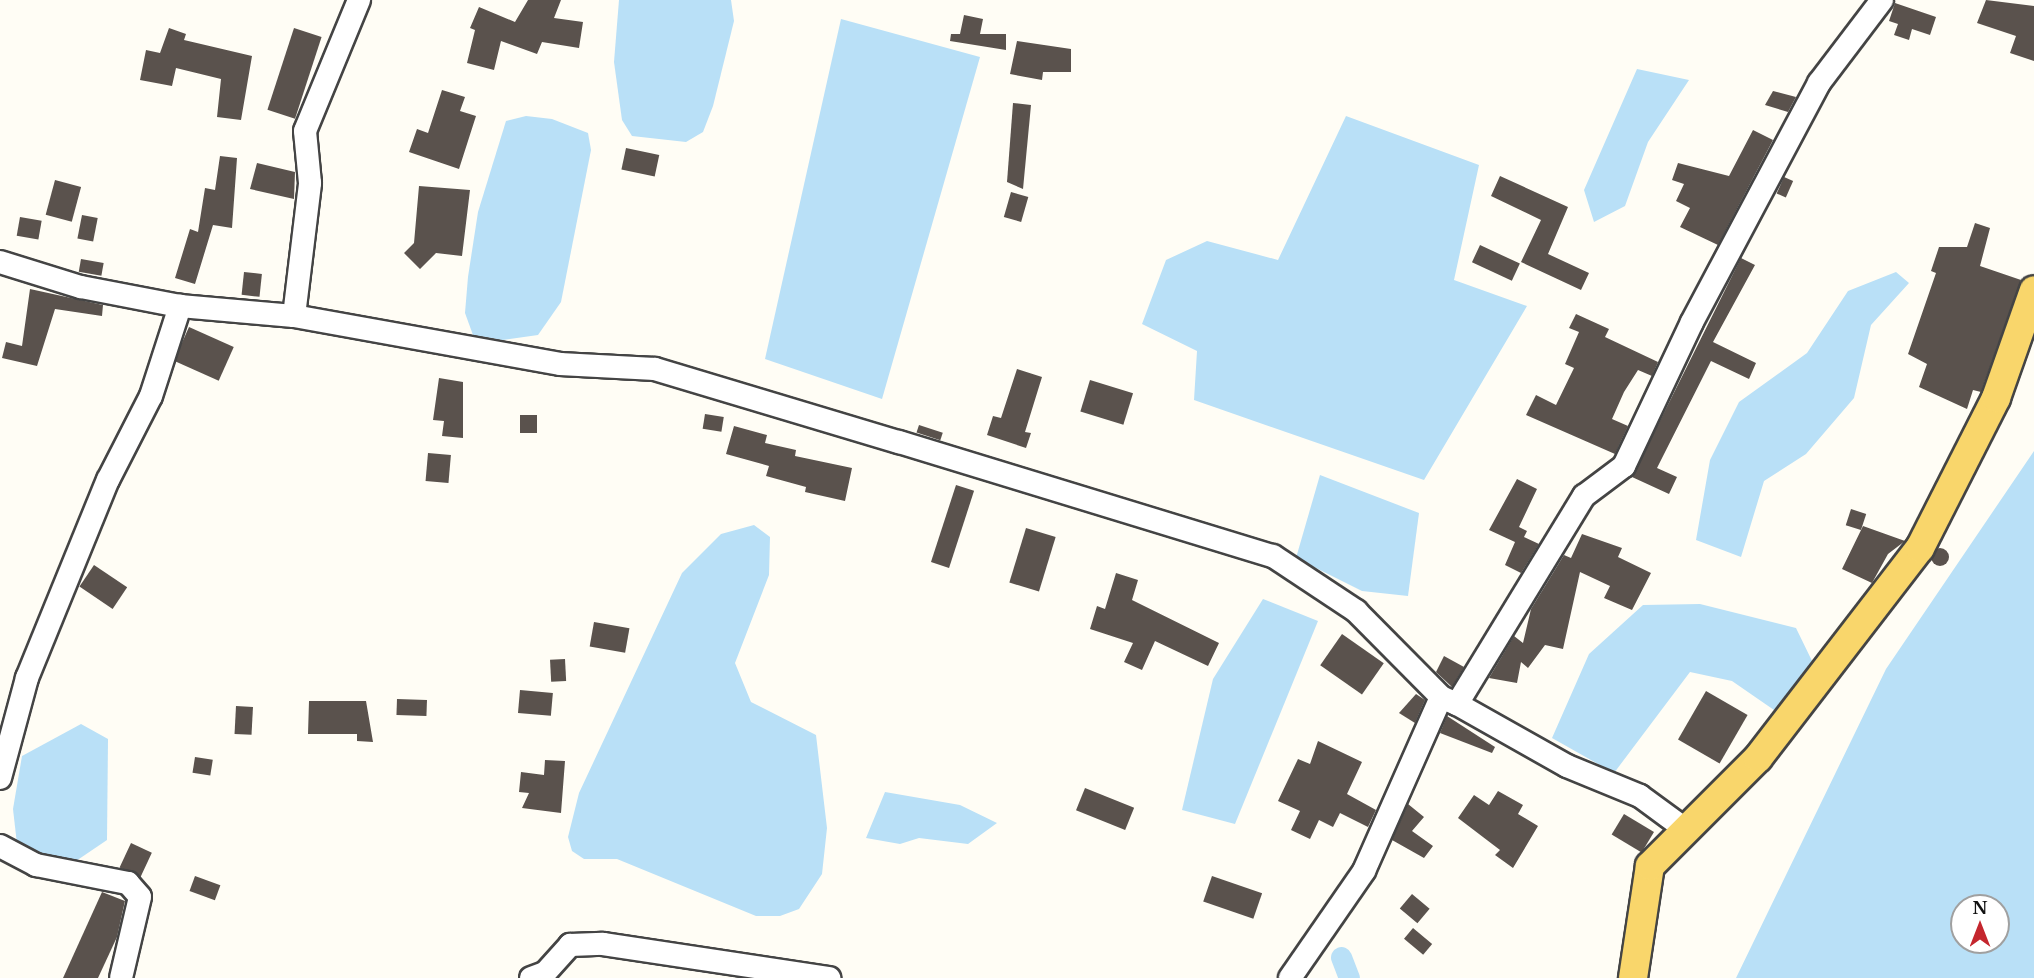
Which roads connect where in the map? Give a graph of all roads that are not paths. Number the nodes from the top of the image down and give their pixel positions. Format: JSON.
{"nodes":[{"id":1,"x":358,"y":0,"type":"edge"},
{"id":2,"x":1882,"y":0,"type":"edge"},
{"id":3,"x":0,"y":262,"type":"edge"},
{"id":4,"x":2034,"y":290,"type":"edge"},
{"id":5,"x":180,"y":306,"type":"junction"},
{"id":6,"x":294,"y":316,"type":"junction"},
{"id":7,"x":1449,"y":700,"type":"junction"},
{"id":8,"x":0,"y":778,"type":"edge"},
{"id":9,"x":1685,"y":829,"type":"junction"},
{"id":10,"x":0,"y":846,"type":"edge"},
{"id":11,"x":121,"y":978,"type":"edge"},
{"id":12,"x":531,"y":978,"type":"edge"},
{"id":13,"x":829,"y":978,"type":"edge"},
{"id":14,"x":1290,"y":978,"type":"edge"},
{"id":15,"x":1633,"y":978,"type":"edge"}],
"edges":[{"from":1,"to":6,"type":"street"},
{"from":2,"to":7,"type":"street"},
{"from":3,"to":5,"type":"street"},
{"from":4,"to":9,"type":"main road"},
{"from":5,"to":6,"type":"street"},
{"from":5,"to":8,"type":"street"},
{"from":6,"to":7,"type":"street"},
{"from":7,"to":9,"type":"street"},
{"from":7,"to":14,"type":"street"},
{"from":9,"to":15,"type":"main road"},
{"from":10,"to":11,"type":"street"},
{"from":12,"to":13,"type":"street"}]}
